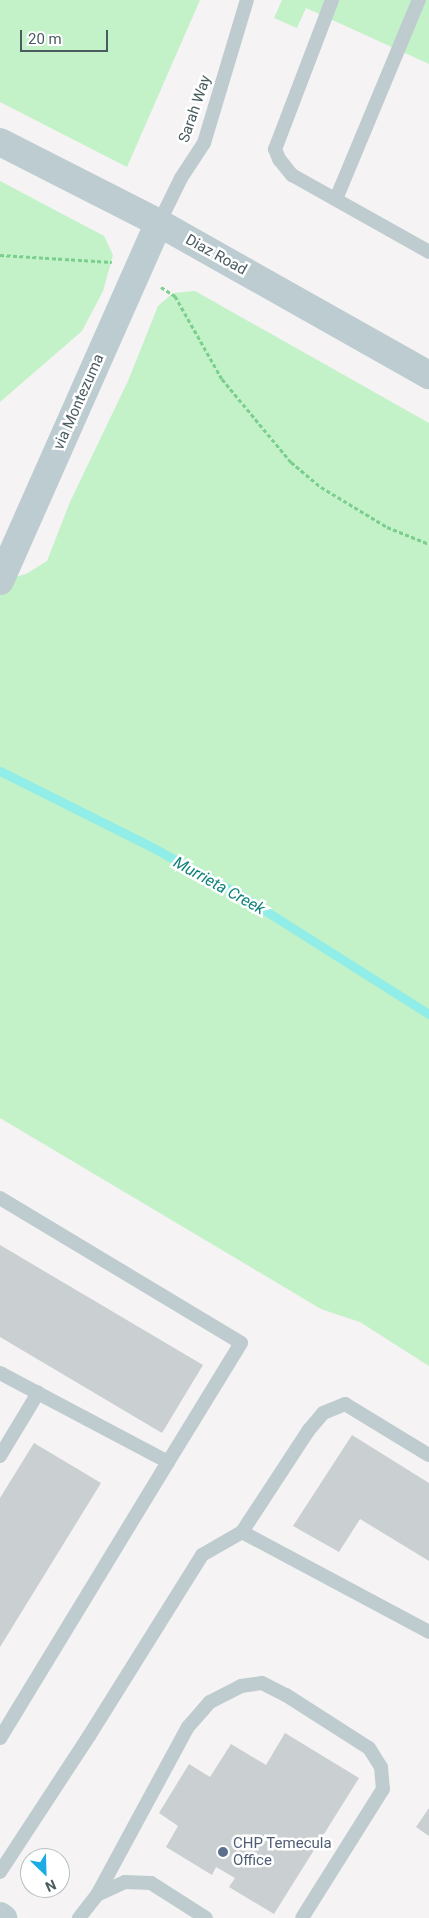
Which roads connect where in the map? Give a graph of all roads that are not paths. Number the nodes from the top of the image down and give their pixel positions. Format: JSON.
{"nodes":[{"id":1,"x":247,"y":0,"type":"edge"},
{"id":2,"x":332,"y":0,"type":"edge"},
{"id":3,"x":419,"y":0,"type":"edge"},
{"id":4,"x":0,"y":142,"type":"edge"},
{"id":5,"x":336,"y":198,"type":"junction"},
{"id":6,"x":159,"y":223,"type":"junction"},
{"id":7,"x":429,"y":252,"type":"edge"},
{"id":8,"x":429,"y":375,"type":"edge"},
{"id":9,"x":0,"y":581,"type":"edge"},
{"id":10,"x":0,"y":1198,"type":"edge"},
{"id":11,"x":0,"y":1373,"type":"edge"},
{"id":12,"x":38,"y":1393,"type":"junction"},
{"id":13,"x":429,"y":1455,"type":"edge"},
{"id":14,"x":0,"y":1456,"type":"edge"},
{"id":15,"x":168,"y":1462,"type":"junction"},
{"id":16,"x":242,"y":1532,"type":"junction"},
{"id":17,"x":429,"y":1632,"type":"edge"},
{"id":18,"x":0,"y":1738,"type":"edge"},
{"id":19,"x":0,"y":1872,"type":"edge"},
{"id":20,"x":97,"y":1895,"type":"junction"},
{"id":21,"x":79,"y":1918,"type":"edge"},
{"id":22,"x":206,"y":1918,"type":"edge"},
{"id":23,"x":302,"y":1918,"type":"edge"}],
"edges":[{"from":1,"to":6,"type":"lane","name":"Sarah Way"},
{"from":2,"to":5,"type":"lane"},
{"from":3,"to":5,"type":"lane"},
{"from":4,"to":6,"type":"main road","name":"Diaz Road"},
{"from":5,"to":7,"type":"lane"},
{"from":6,"to":8,"type":"main road","name":"Diaz Road"},
{"from":6,"to":9,"type":"main road","name":"via Montezuma"},
{"from":10,"to":15,"type":"lane"},
{"from":11,"to":12,"type":"lane"},
{"from":12,"to":14,"type":"lane"},
{"from":12,"to":15,"type":"lane"},
{"from":13,"to":16,"type":"lane"},
{"from":15,"to":18,"type":"lane"},
{"from":16,"to":17,"type":"lane"},
{"from":16,"to":19,"type":"lane"},
{"from":20,"to":21,"type":"lane"},
{"from":20,"to":22,"type":"lane"},
{"from":20,"to":23,"type":"lane"}]}
